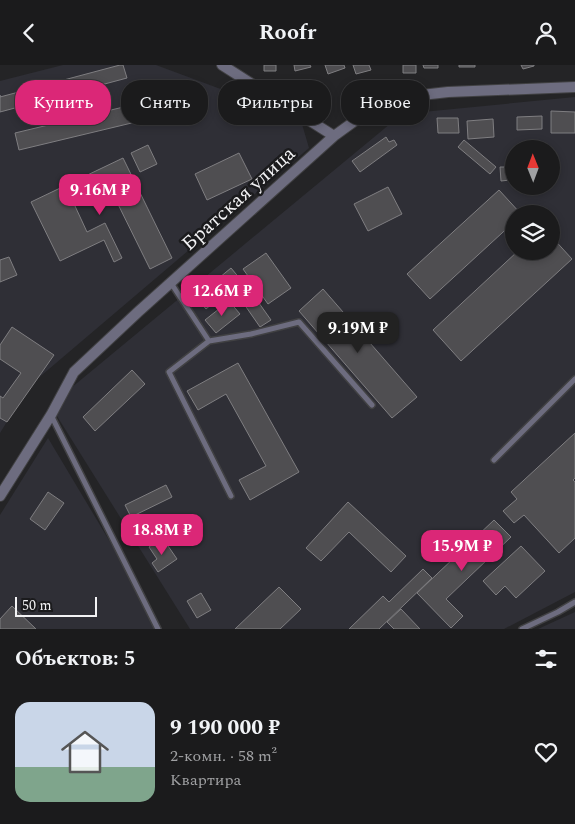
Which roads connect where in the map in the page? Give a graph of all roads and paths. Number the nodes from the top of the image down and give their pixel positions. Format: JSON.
{"nodes":[{"id":1,"x":222,"y":65,"type":"edge"},
{"id":2,"x":232,"y":67,"type":"edge"},
{"id":3,"x":575,"y":87,"type":"edge"},
{"id":4,"x":334,"y":136,"type":"junction"},
{"id":5,"x":171,"y":282,"type":"junction"},
{"id":6,"x":209,"y":341,"type":"junction"},
{"id":7,"x":575,"y":379,"type":"edge"},
{"id":8,"x":372,"y":405,"type":"dead end"},
{"id":9,"x":50,"y":415,"type":"junction"},
{"id":10,"x":494,"y":461,"type":"dead end"},
{"id":11,"x":0,"y":496,"type":"edge"},
{"id":12,"x":231,"y":496,"type":"dead end"},
{"id":13,"x":575,"y":602,"type":"edge"},
{"id":14,"x":158,"y":629,"type":"edge"},
{"id":15,"x":522,"y":629,"type":"edge"}],
"edges":[{"from":1,"to":2,"type":"street"},
{"from":2,"to":4,"type":"street"},
{"from":3,"to":4,"type":"street","name":"Братская улица"},
{"from":4,"to":5,"type":"street","name":"Братская улица"},
{"from":5,"to":6,"type":"lane"},
{"from":5,"to":9,"type":"street","name":"Братская улица"},
{"from":6,"to":8,"type":"lane"},
{"from":6,"to":12,"type":"lane"},
{"from":7,"to":10,"type":"lane"},
{"from":9,"to":11,"type":"street","name":"Братская улица"},
{"from":9,"to":14,"type":"lane"},
{"from":13,"to":15,"type":"lane"}]}
